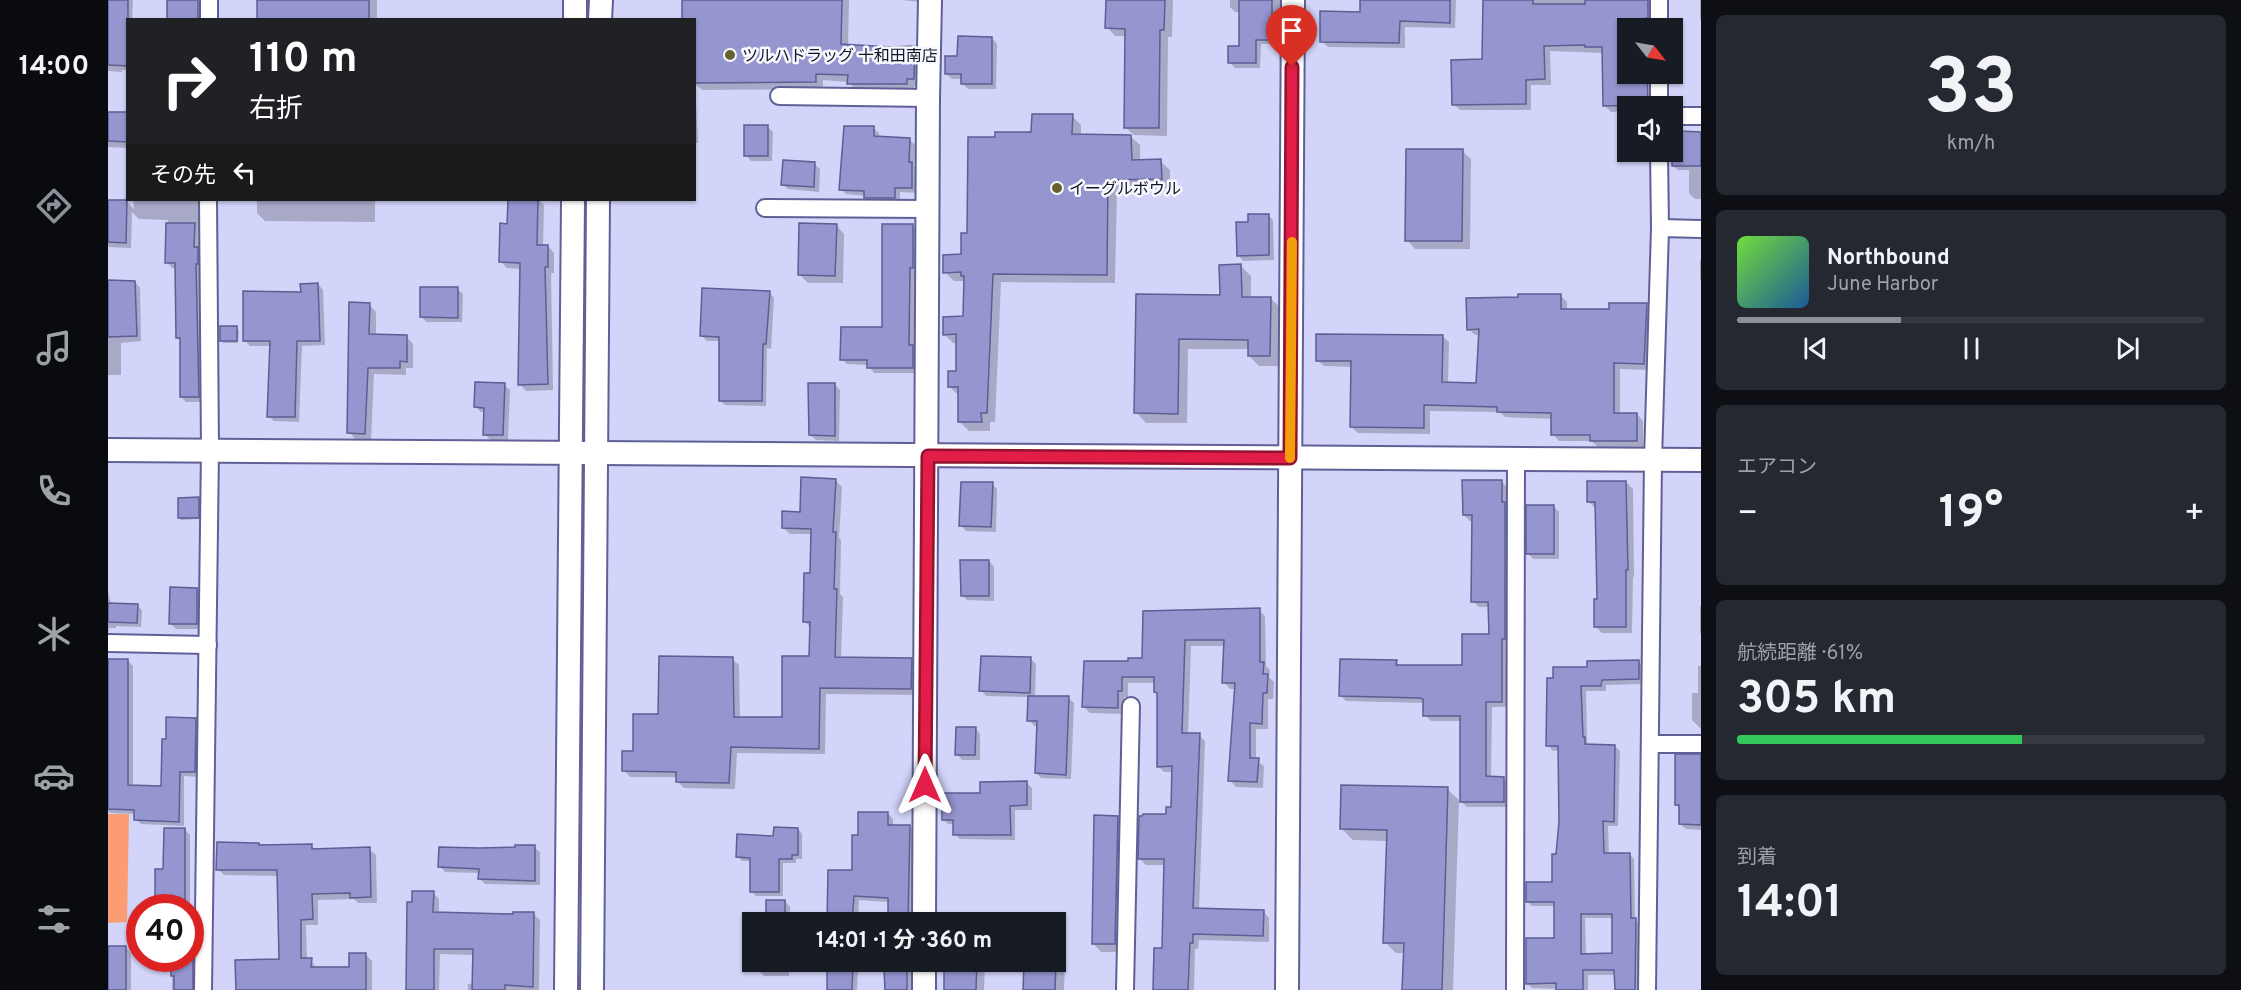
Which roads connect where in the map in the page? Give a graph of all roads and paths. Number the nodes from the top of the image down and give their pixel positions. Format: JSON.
{"nodes":[{"id":1,"x":209,"y":0,"type":"edge"},
{"id":2,"x":575,"y":0,"type":"edge"},
{"id":3,"x":601,"y":0,"type":"edge"},
{"id":4,"x":930,"y":0,"type":"edge"},
{"id":5,"x":1293,"y":0,"type":"edge"},
{"id":6,"x":1659,"y":0,"type":"edge"},
{"id":7,"x":209,"y":18,"type":"edge"},
{"id":8,"x":574,"y":18,"type":"edge"},
{"id":9,"x":600,"y":18,"type":"edge"},
{"id":10,"x":1659,"y":18,"type":"edge"},
{"id":11,"x":779,"y":96,"type":"dead end"},
{"id":12,"x":928,"y":98,"type":"junction"},
{"id":13,"x":1683,"y":116,"type":"edge"},
{"id":14,"x":1701,"y":116,"type":"edge"},
{"id":15,"x":1659,"y":162,"type":"edge"},
{"id":16,"x":208,"y":201,"type":"edge"},
{"id":17,"x":573,"y":201,"type":"edge"},
{"id":18,"x":598,"y":201,"type":"edge"},
{"id":19,"x":765,"y":208,"type":"dead end"},
{"id":20,"x":927,"y":209,"type":"junction"},
{"id":21,"x":1660,"y":228,"type":"junction"},
{"id":22,"x":1701,"y":229,"type":"edge"},
{"id":23,"x":108,"y":450,"type":"edge"},
{"id":24,"x":210,"y":450,"type":"junction"},
{"id":25,"x":570,"y":453,"type":"junction"},
{"id":26,"x":596,"y":453,"type":"junction"},
{"id":27,"x":928,"y":456,"type":"junction"},
{"id":28,"x":1290,"y":458,"type":"junction"},
{"id":29,"x":1516,"y":460,"type":"junction"},
{"id":30,"x":1653,"y":460,"type":"junction"},
{"id":31,"x":1701,"y":460,"type":"edge"},
{"id":32,"x":108,"y":643,"type":"edge"},
{"id":33,"x":208,"y":645,"type":"junction"},
{"id":34,"x":1131,"y":706,"type":"dead end"},
{"id":35,"x":1650,"y":744,"type":"junction"},
{"id":36,"x":1701,"y":744,"type":"edge"},
{"id":37,"x":924,"y":912,"type":"edge"},
{"id":38,"x":924,"y":972,"type":"edge"},
{"id":39,"x":203,"y":990,"type":"edge"},
{"id":40,"x":566,"y":990,"type":"edge"},
{"id":41,"x":592,"y":990,"type":"edge"},
{"id":42,"x":924,"y":990,"type":"edge"},
{"id":43,"x":1125,"y":990,"type":"edge"},
{"id":44,"x":1287,"y":990,"type":"edge"},
{"id":45,"x":1515,"y":990,"type":"edge"},
{"id":46,"x":1647,"y":990,"type":"edge"}],
"edges":[{"from":1,"to":7,"type":"street"},
{"from":2,"to":8,"type":"street"},
{"from":3,"to":9,"type":"street"},
{"from":4,"to":12,"type":"street"},
{"from":5,"to":28,"type":"street"},
{"from":6,"to":10,"type":"street"},
{"from":11,"to":12,"type":"street"},
{"from":12,"to":20,"type":"street"},
{"from":13,"to":14,"type":"street"},
{"from":15,"to":21,"type":"street"},
{"from":16,"to":24,"type":"street"},
{"from":17,"to":25,"type":"street"},
{"from":18,"to":26,"type":"street"},
{"from":19,"to":20,"type":"street"},
{"from":20,"to":27,"type":"street"},
{"from":21,"to":22,"type":"street"},
{"from":21,"to":30,"type":"street"},
{"from":23,"to":24,"type":"street"},
{"from":24,"to":25,"type":"street"},
{"from":24,"to":33,"type":"street"},
{"from":25,"to":26,"type":"street"},
{"from":25,"to":40,"type":"street"},
{"from":26,"to":27,"type":"street"},
{"from":26,"to":41,"type":"street"},
{"from":27,"to":28,"type":"street"},
{"from":27,"to":37,"type":"street"},
{"from":28,"to":29,"type":"street"},
{"from":28,"to":44,"type":"street"},
{"from":29,"to":30,"type":"street"},
{"from":29,"to":45,"type":"street"},
{"from":30,"to":31,"type":"street"},
{"from":30,"to":35,"type":"street"},
{"from":32,"to":33,"type":"street"},
{"from":33,"to":39,"type":"street"},
{"from":34,"to":43,"type":"street"},
{"from":35,"to":36,"type":"street"},
{"from":35,"to":46,"type":"street"},
{"from":38,"to":42,"type":"street"}]}
